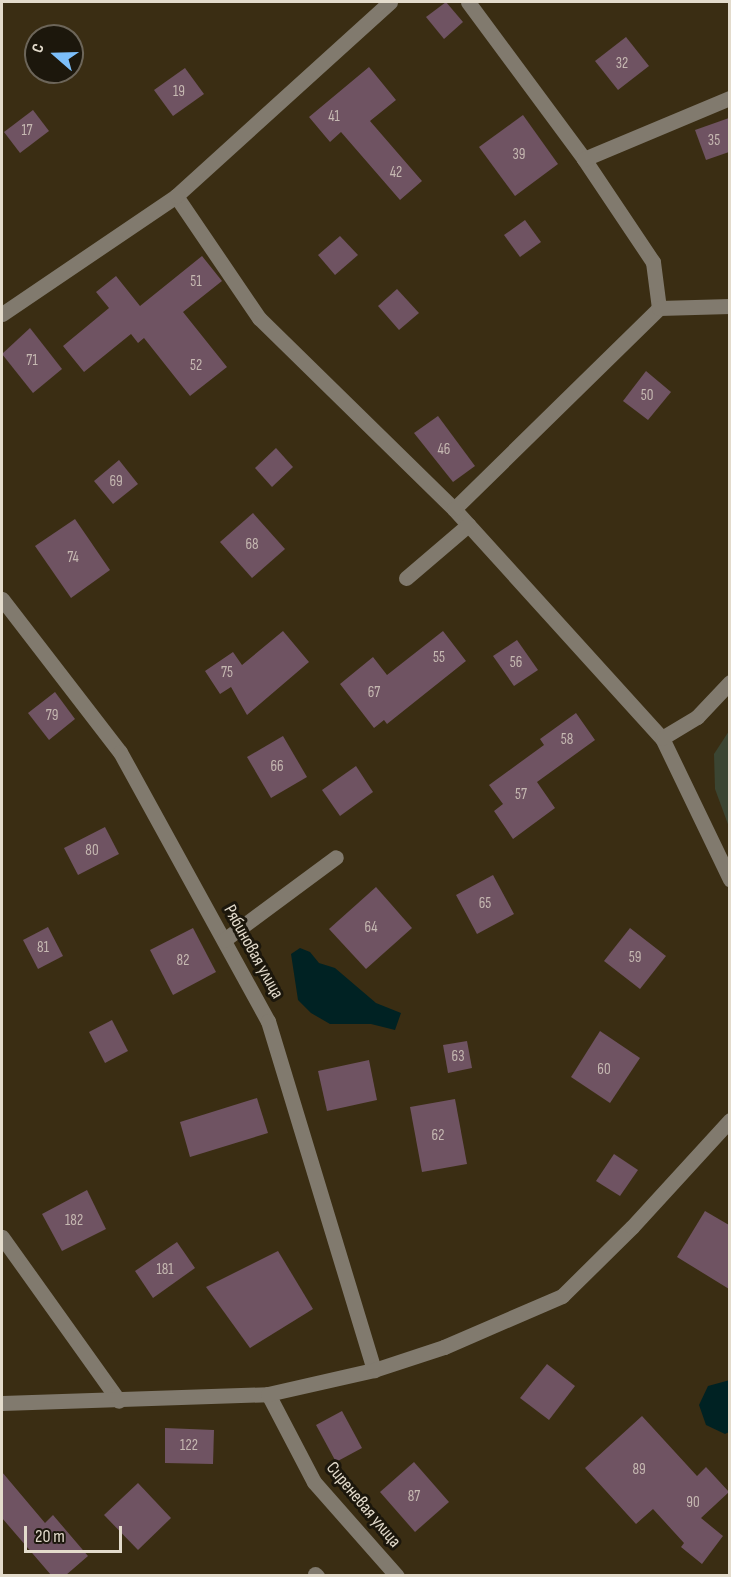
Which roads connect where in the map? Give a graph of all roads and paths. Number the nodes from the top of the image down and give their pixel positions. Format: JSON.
{"nodes":[{"id":1,"x":390,"y":2,"type":"edge"},
{"id":2,"x":468,"y":2,"type":"edge"},
{"id":3,"x":729,"y":98,"type":"edge"},
{"id":4,"x":584,"y":159,"type":"junction"},
{"id":5,"x":176,"y":196,"type":"junction"},
{"id":6,"x":729,"y":306,"type":"edge"},
{"id":7,"x":659,"y":308,"type":"junction"},
{"id":8,"x":2,"y":314,"type":"edge"},
{"id":9,"x":454,"y":509,"type":"junction"},
{"id":10,"x":468,"y":525,"type":"junction"},
{"id":11,"x":406,"y":578,"type":"dead end"},
{"id":12,"x":2,"y":599,"type":"edge"},
{"id":13,"x":729,"y":682,"type":"edge"},
{"id":14,"x":662,"y":738,"type":"junction"},
{"id":15,"x":336,"y":856,"type":"dead end"},
{"id":16,"x":729,"y":879,"type":"edge"},
{"id":17,"x":224,"y":940,"type":"junction"},
{"id":18,"x":729,"y":1120,"type":"edge"},
{"id":19,"x":2,"y":1237,"type":"edge"},
{"id":20,"x":374,"y":1370,"type":"junction"},
{"id":21,"x":268,"y":1394,"type":"junction"},
{"id":22,"x":119,"y":1401,"type":"junction"},
{"id":23,"x":2,"y":1403,"type":"edge"},
{"id":24,"x":397,"y":1575,"type":"edge"}],
"edges":[{"from":1,"to":5,"type":"street"},
{"from":2,"to":4,"type":"street"},
{"from":3,"to":4,"type":"street"},
{"from":4,"to":7,"type":"street"},
{"from":5,"to":8,"type":"street"},
{"from":5,"to":9,"type":"street"},
{"from":6,"to":7,"type":"street"},
{"from":7,"to":9,"type":"street"},
{"from":9,"to":10,"type":"street"},
{"from":10,"to":11,"type":"street"},
{"from":10,"to":14,"type":"street"},
{"from":12,"to":17,"type":"street","name":"Рябиновая улица"},
{"from":13,"to":14,"type":"street"},
{"from":14,"to":16,"type":"street"},
{"from":15,"to":17,"type":"street"},
{"from":17,"to":20,"type":"street","name":"Рябиновая улица"},
{"from":18,"to":20,"type":"street"},
{"from":19,"to":22,"type":"street"},
{"from":20,"to":21,"type":"street"},
{"from":21,"to":22,"type":"street"},
{"from":21,"to":24,"type":"street","name":"Сиреневая улица"},
{"from":22,"to":23,"type":"street"}]}
